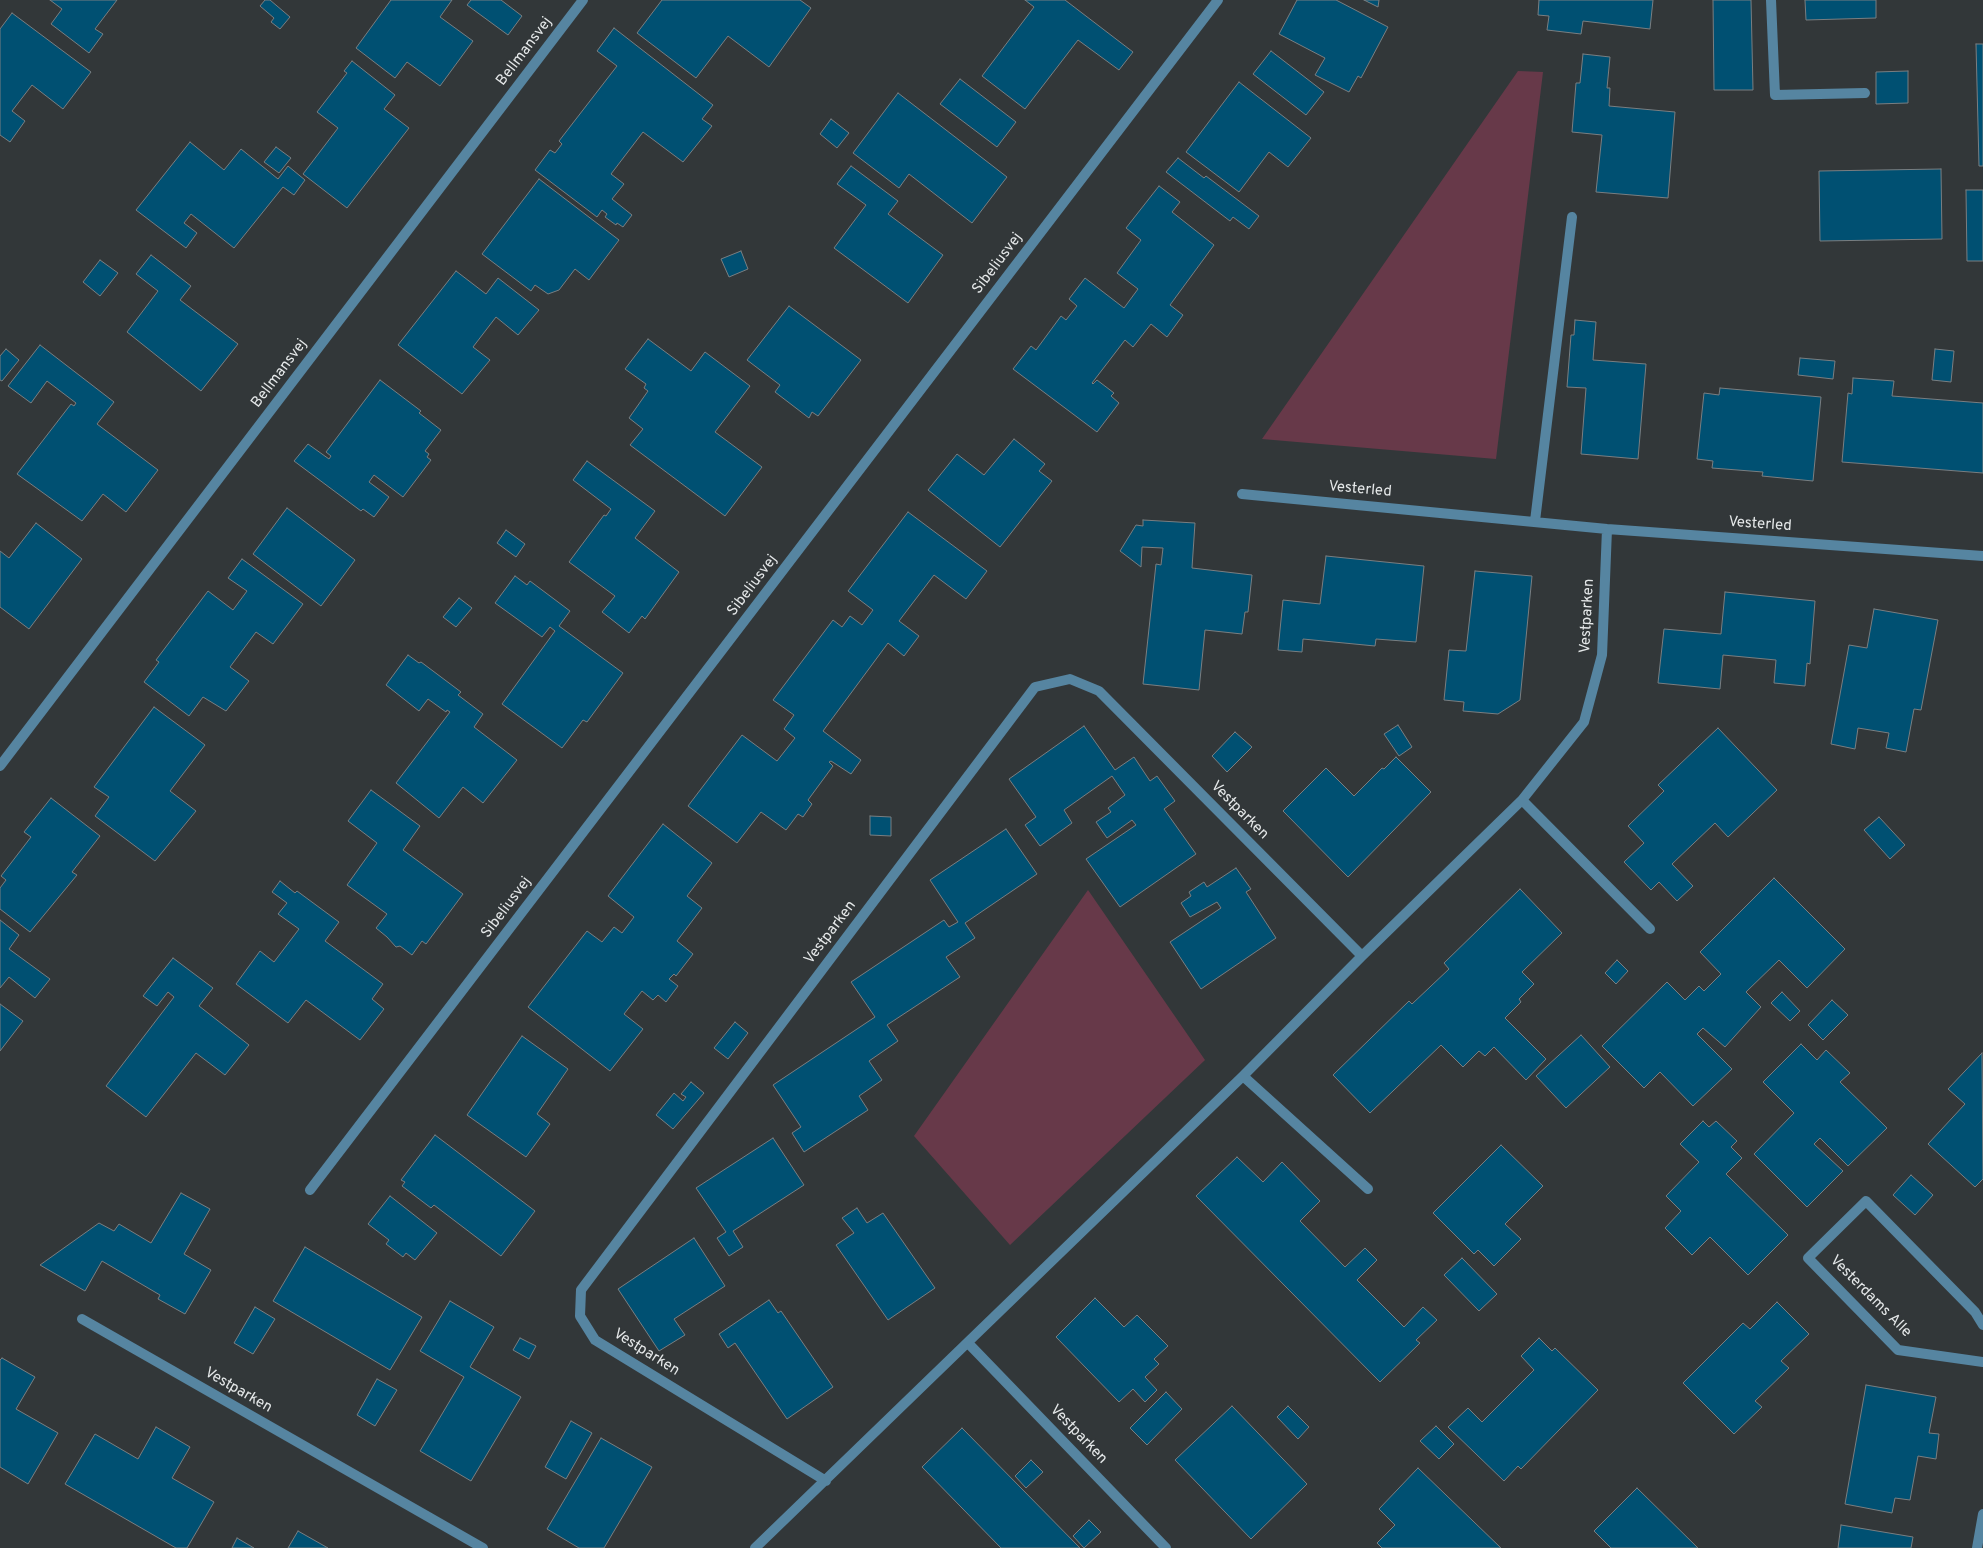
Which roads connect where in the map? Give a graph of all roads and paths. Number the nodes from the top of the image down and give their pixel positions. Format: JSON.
{"nodes":[{"id":1,"x":584,"y":0,"type":"edge"},
{"id":2,"x":1218,"y":0,"type":"edge"},
{"id":3,"x":1771,"y":0,"type":"edge"},
{"id":4,"x":1865,"y":93,"type":"dead end"},
{"id":5,"x":1572,"y":217,"type":"dead end"},
{"id":6,"x":1242,"y":494,"type":"dead end"},
{"id":7,"x":1535,"y":521,"type":"junction"},
{"id":8,"x":1607,"y":529,"type":"junction"},
{"id":9,"x":1983,"y":556,"type":"edge"},
{"id":10,"x":0,"y":766,"type":"edge"},
{"id":11,"x":1522,"y":800,"type":"junction"},
{"id":12,"x":1650,"y":929,"type":"dead end"},
{"id":13,"x":1362,"y":956,"type":"junction"},
{"id":14,"x":1243,"y":1076,"type":"junction"},
{"id":15,"x":310,"y":1190,"type":"dead end"},
{"id":16,"x":1368,"y":1190,"type":"dead end"},
{"id":17,"x":82,"y":1319,"type":"dead end"},
{"id":18,"x":1983,"y":1325,"type":"edge"},
{"id":19,"x":968,"y":1343,"type":"junction"},
{"id":20,"x":1983,"y":1362,"type":"edge"},
{"id":21,"x":826,"y":1481,"type":"junction"},
{"id":22,"x":1983,"y":1514,"type":"edge"},
{"id":23,"x":483,"y":1548,"type":"edge"},
{"id":24,"x":755,"y":1548,"type":"edge"},
{"id":25,"x":1166,"y":1548,"type":"edge"},
{"id":26,"x":1977,"y":1548,"type":"edge"}],
"edges":[{"from":1,"to":10,"type":"street","name":"Bellmansvej"},
{"from":2,"to":15,"type":"street","name":"Sibeliusvej"},
{"from":3,"to":4,"type":"street"},
{"from":5,"to":7,"type":"street"},
{"from":6,"to":7,"type":"street","name":"Vesterled"},
{"from":7,"to":8,"type":"street","name":"Vesterled"},
{"from":8,"to":9,"type":"street","name":"Vesterled"},
{"from":8,"to":11,"type":"street","name":"Vestparken"},
{"from":11,"to":12,"type":"street"},
{"from":11,"to":13,"type":"street","name":"Vestparken"},
{"from":13,"to":14,"type":"street","name":"Vestparken"},
{"from":13,"to":21,"type":"street","name":"Vestparken"},
{"from":14,"to":16,"type":"street"},
{"from":14,"to":19,"type":"street","name":"Vestparken"},
{"from":17,"to":23,"type":"street","name":"Vestparken"},
{"from":18,"to":20,"type":"street","name":"Vesterdams Alle"},
{"from":19,"to":21,"type":"street","name":"Vestparken"},
{"from":19,"to":25,"type":"street","name":"Vestparken"},
{"from":21,"to":24,"type":"street","name":"Vestparken"},
{"from":22,"to":26,"type":"street"}]}
